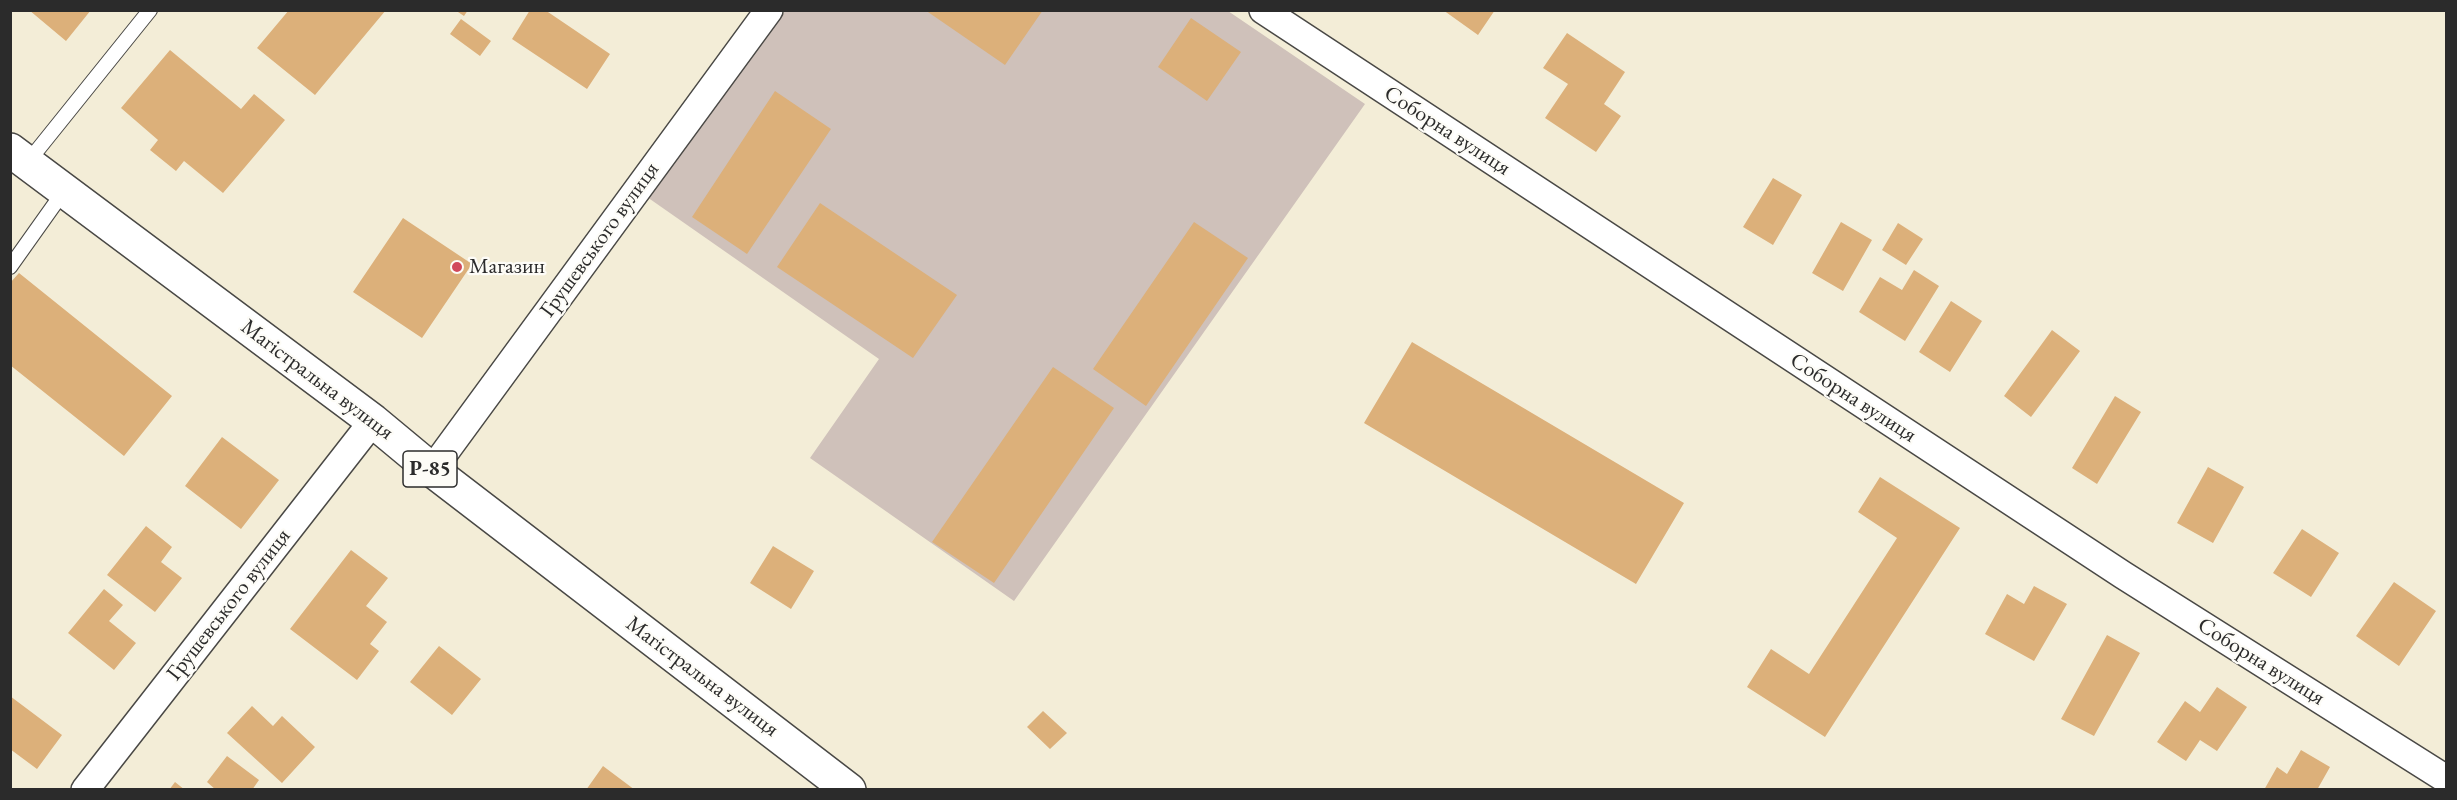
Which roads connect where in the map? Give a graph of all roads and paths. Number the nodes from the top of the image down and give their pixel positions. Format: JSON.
{"nodes":[{"id":1,"x":150,"y":10,"type":"edge"},
{"id":2,"x":769,"y":10,"type":"edge"},
{"id":3,"x":1263,"y":10,"type":"edge"},
{"id":4,"x":19,"y":157,"type":"edge"},
{"id":5,"x":64,"y":191,"type":"junction"},
{"id":6,"x":10,"y":267,"type":"edge"},
{"id":7,"x":373,"y":421,"type":"junction"},
{"id":8,"x":432,"y":470,"type":"junction"},
{"id":9,"x":2446,"y":778,"type":"edge"},
{"id":10,"x":85,"y":789,"type":"edge"},
{"id":11,"x":849,"y":789,"type":"edge"}],
"edges":[{"from":1,"to":4,"type":"lane"},
{"from":2,"to":8,"type":"street","name":"Грушевського вулиця"},
{"from":3,"to":9,"type":"street","name":"Соборна вулиця"},
{"from":4,"to":5,"type":"main road","name":"Магістральна вулиця","number":"Р-85"},
{"from":5,"to":6,"type":"lane"},
{"from":5,"to":7,"type":"main road","name":"Магістральна вулиця","number":"Р-85"},
{"from":7,"to":8,"type":"main road","name":"Магістральна вулиця","number":"Р-85"},
{"from":7,"to":10,"type":"street","name":"Грушевського вулиця"},
{"from":8,"to":11,"type":"main road","name":"Магістральна вулиця","number":"Р-85"}]}
